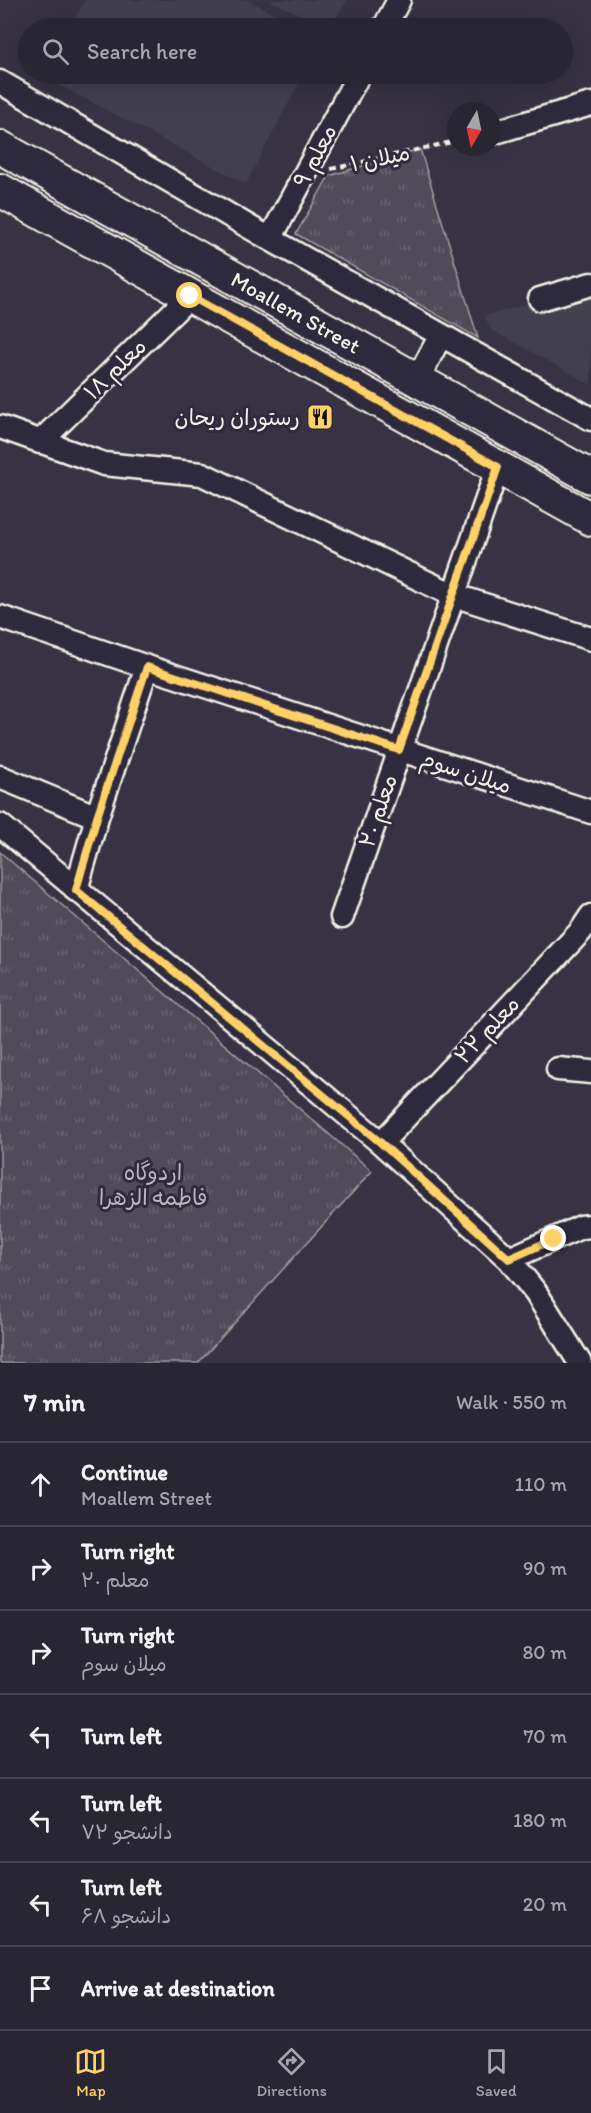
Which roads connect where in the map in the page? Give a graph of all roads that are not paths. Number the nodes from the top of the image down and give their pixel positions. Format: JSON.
{"nodes":[{"id":1,"x":399,"y":0,"type":"edge"},
{"id":2,"x":389,"y":18,"type":"edge"},
{"id":3,"x":0,"y":82,"type":"edge"},
{"id":4,"x":354,"y":84,"type":"edge"},
{"id":5,"x":591,"y":104,"type":"edge"},
{"id":6,"x":501,"y":130,"type":"edge"},
{"id":7,"x":0,"y":147,"type":"edge"},
{"id":8,"x":0,"y":190,"type":"edge"},
{"id":9,"x":270,"y":239,"type":"junction"},
{"id":10,"x":591,"y":284,"type":"edge"},
{"id":11,"x":190,"y":296,"type":"junction"},
{"id":12,"x":540,"y":299,"type":"dead end"},
{"id":13,"x":441,"y":335,"type":"junction"},
{"id":14,"x":417,"y":380,"type":"junction"},
{"id":15,"x":591,"y":419,"type":"edge"},
{"id":16,"x":0,"y":427,"type":"edge"},
{"id":17,"x":40,"y":442,"type":"junction"},
{"id":18,"x":498,"y":467,"type":"junction"},
{"id":19,"x":591,"y":477,"type":"edge"},
{"id":20,"x":591,"y":519,"type":"edge"},
{"id":21,"x":453,"y":595,"type":"junction"},
{"id":22,"x":0,"y":617,"type":"edge"},
{"id":23,"x":591,"y":639,"type":"edge"},
{"id":24,"x":147,"y":667,"type":"junction"},
{"id":25,"x":399,"y":750,"type":"junction"},
{"id":26,"x":0,"y":777,"type":"edge"},
{"id":27,"x":591,"y":812,"type":"edge"},
{"id":28,"x":97,"y":817,"type":"junction"},
{"id":29,"x":0,"y":825,"type":"edge"},
{"id":30,"x":76,"y":890,"type":"junction"},
{"id":31,"x":591,"y":916,"type":"edge"},
{"id":32,"x":342,"y":917,"type":"dead end"},
{"id":33,"x":558,"y":1069,"type":"dead end"},
{"id":34,"x":591,"y":1072,"type":"edge"},
{"id":35,"x":381,"y":1143,"type":"junction"},
{"id":36,"x":591,"y":1226,"type":"edge"},
{"id":37,"x":509,"y":1259,"type":"junction"},
{"id":38,"x":580,"y":1363,"type":"edge"}],
"edges":[{"from":1,"to":2,"type":"street"},
{"from":3,"to":9,"type":"street"},
{"from":4,"to":9,"type":"street","name":"معلم ۹"},
{"from":5,"to":6,"type":"street"},
{"from":7,"to":14,"type":"main road","name":"Moallem Street"},
{"from":8,"to":11,"type":"main road","name":"Moallem Street"},
{"from":9,"to":13,"type":"street"},
{"from":10,"to":12,"type":"street"},
{"from":11,"to":17,"type":"street","name":"معلم ۱۸"},
{"from":11,"to":18,"type":"main road","name":"Moallem Street"},
{"from":13,"to":14,"type":"street"},
{"from":13,"to":15,"type":"street"},
{"from":14,"to":19,"type":"main road","name":"Moallem Street"},
{"from":16,"to":17,"type":"street"},
{"from":17,"to":21,"type":"street"},
{"from":18,"to":20,"type":"main road","name":"Moallem Street"},
{"from":18,"to":21,"type":"street","name":"معلم ۲۰"},
{"from":21,"to":23,"type":"street"},
{"from":21,"to":25,"type":"street","name":"معلم ۲۰"},
{"from":22,"to":24,"type":"street","name":"میلان سوم"},
{"from":24,"to":25,"type":"street","name":"میلان سوم"},
{"from":24,"to":28,"type":"street"},
{"from":25,"to":27,"type":"street","name":"میلان سوم"},
{"from":25,"to":32,"type":"street","name":"معلم ۲۰"},
{"from":26,"to":28,"type":"street"},
{"from":28,"to":30,"type":"street"},
{"from":29,"to":30,"type":"street"},
{"from":30,"to":35,"type":"street"},
{"from":31,"to":35,"type":"street","name":"معلم ۲۲"},
{"from":33,"to":34,"type":"street"},
{"from":35,"to":37,"type":"street"},
{"from":36,"to":37,"type":"street"},
{"from":37,"to":38,"type":"street"}]}
